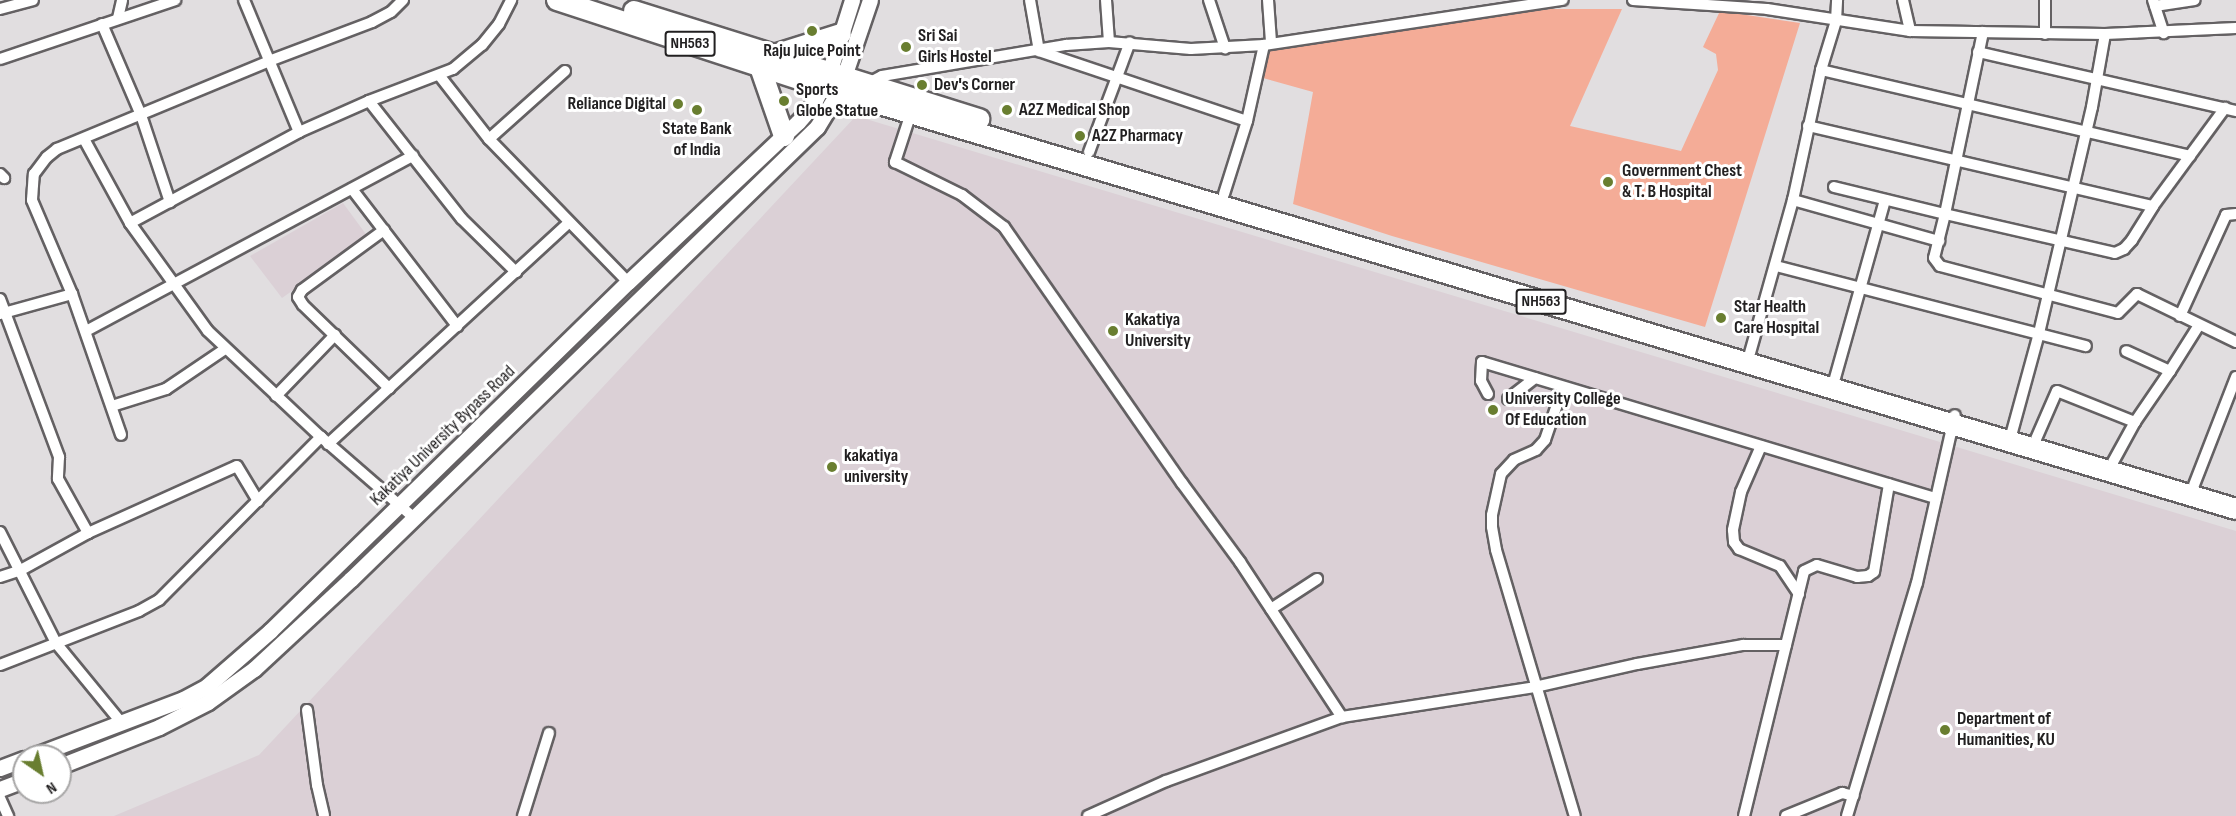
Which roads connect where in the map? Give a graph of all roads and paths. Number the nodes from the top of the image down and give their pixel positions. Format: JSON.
{"nodes":[{"id":1,"x":33,"y":0,"type":"edge"},
{"id":2,"x":122,"y":0,"type":"edge"},
{"id":3,"x":175,"y":0,"type":"edge"},
{"id":4,"x":244,"y":0,"type":"edge"},
{"id":5,"x":403,"y":0,"type":"edge"},
{"id":6,"x":511,"y":0,"type":"edge"},
{"id":7,"x":557,"y":0,"type":"edge"},
{"id":8,"x":597,"y":0,"type":"edge"},
{"id":9,"x":852,"y":0,"type":"edge"},
{"id":10,"x":870,"y":0,"type":"edge"},
{"id":11,"x":1030,"y":0,"type":"edge"},
{"id":12,"x":1106,"y":0,"type":"edge"},
{"id":13,"x":1209,"y":0,"type":"edge"},
{"id":14,"x":1268,"y":0,"type":"edge"},
{"id":15,"x":1563,"y":0,"type":"edge"},
{"id":16,"x":1633,"y":0,"type":"edge"},
{"id":17,"x":1837,"y":0,"type":"edge"},
{"id":18,"x":1904,"y":0,"type":"edge"},
{"id":19,"x":2045,"y":0,"type":"edge"},
{"id":20,"x":2195,"y":0,"type":"edge"},
{"id":21,"x":1693,"y":2,"type":"edge"},
{"id":22,"x":2154,"y":3,"type":"edge"},
{"id":23,"x":1765,"y":5,"type":"edge"},
{"id":24,"x":0,"y":9,"type":"edge"},
{"id":25,"x":118,"y":18,"type":"junction"},
{"id":26,"x":1836,"y":21,"type":"junction"},
{"id":27,"x":102,"y":24,"type":"junction"},
{"id":28,"x":2236,"y":28,"type":"edge"},
{"id":29,"x":1910,"y":31,"type":"junction"},
{"id":30,"x":1983,"y":32,"type":"junction"},
{"id":31,"x":2164,"y":33,"type":"junction"},
{"id":32,"x":841,"y":34,"type":"junction"},
{"id":33,"x":2045,"y":34,"type":"junction"},
{"id":34,"x":2105,"y":34,"type":"junction"},
{"id":35,"x":1108,"y":42,"type":"junction"},
{"id":36,"x":1130,"y":42,"type":"junction"},
{"id":37,"x":1268,"y":43,"type":"junction"},
{"id":38,"x":1226,"y":48,"type":"junction"},
{"id":39,"x":1039,"y":51,"type":"junction"},
{"id":40,"x":1978,"y":52,"type":"junction"},
{"id":41,"x":0,"y":59,"type":"edge"},
{"id":42,"x":269,"y":61,"type":"junction"},
{"id":43,"x":767,"y":61,"type":"junction"},
{"id":44,"x":1821,"y":70,"type":"junction"},
{"id":45,"x":565,"y":71,"type":"dead end"},
{"id":46,"x":439,"y":75,"type":"junction"},
{"id":47,"x":1118,"y":76,"type":"junction"},
{"id":48,"x":2099,"y":78,"type":"junction"},
{"id":49,"x":842,"y":82,"type":"junction"},
{"id":50,"x":369,"y":101,"type":"junction"},
{"id":51,"x":1968,"y":104,"type":"junction"},
{"id":52,"x":2231,"y":110,"type":"edge"},
{"id":53,"x":911,"y":113,"type":"junction"},
{"id":54,"x":141,"y":115,"type":"junction"},
{"id":55,"x":1247,"y":121,"type":"junction"},
{"id":56,"x":1808,"y":126,"type":"junction"},
{"id":57,"x":299,"y":132,"type":"junction"},
{"id":58,"x":2086,"y":133,"type":"junction"},
{"id":59,"x":783,"y":136,"type":"junction"},
{"id":60,"x":84,"y":139,"type":"junction"},
{"id":61,"x":489,"y":140,"type":"junction"},
{"id":62,"x":1089,"y":152,"type":"junction"},
{"id":63,"x":413,"y":156,"type":"junction"},
{"id":64,"x":2190,"y":156,"type":"junction"},
{"id":65,"x":1956,"y":161,"type":"junction"},
{"id":66,"x":1834,"y":187,"type":"dead end"},
{"id":67,"x":2073,"y":188,"type":"junction"},
{"id":68,"x":352,"y":189,"type":"junction"},
{"id":69,"x":1224,"y":194,"type":"junction"},
{"id":70,"x":1793,"y":200,"type":"junction"},
{"id":71,"x":1885,"y":200,"type":"junction"},
{"id":72,"x":170,"y":202,"type":"junction"},
{"id":73,"x":2153,"y":206,"type":"junction"},
{"id":74,"x":1945,"y":214,"type":"junction"},
{"id":75,"x":2236,"y":214,"type":"edge"},
{"id":76,"x":129,"y":223,"type":"junction"},
{"id":77,"x":568,"y":223,"type":"junction"},
{"id":78,"x":1878,"y":225,"type":"junction"},
{"id":79,"x":384,"y":230,"type":"junction"},
{"id":80,"x":2061,"y":240,"type":"junction"},
{"id":81,"x":1939,"y":241,"type":"junction"},
{"id":82,"x":1776,"y":266,"type":"junction"},
{"id":83,"x":516,"y":272,"type":"junction"},
{"id":84,"x":628,"y":282,"type":"junction"},
{"id":85,"x":173,"y":284,"type":"junction"},
{"id":86,"x":1860,"y":287,"type":"junction"},
{"id":87,"x":72,"y":294,"type":"junction"},
{"id":88,"x":2048,"y":294,"type":"junction"},
{"id":89,"x":0,"y":299,"type":"edge"},
{"id":90,"x":2,"y":313,"type":"edge"},
{"id":91,"x":2180,"y":316,"type":"junction"},
{"id":92,"x":2199,"y":325,"type":"junction"},
{"id":93,"x":457,"y":326,"type":"junction"},
{"id":94,"x":86,"y":331,"type":"junction"},
{"id":95,"x":2039,"y":333,"type":"junction"},
{"id":96,"x":335,"y":335,"type":"junction"},
{"id":97,"x":2236,"y":342,"type":"edge"},
{"id":98,"x":2086,"y":346,"type":"dead end"},
{"id":99,"x":225,"y":349,"type":"junction"},
{"id":100,"x":2126,"y":351,"type":"dead end"},
{"id":101,"x":1750,"y":353,"type":"junction"},
{"id":102,"x":2170,"y":371,"type":"junction"},
{"id":103,"x":2236,"y":377,"type":"edge"},
{"id":104,"x":1534,"y":378,"type":"junction"},
{"id":105,"x":1834,"y":378,"type":"junction"},
{"id":106,"x":1563,"y":387,"type":"junction"},
{"id":107,"x":389,"y":388,"type":"junction"},
{"id":108,"x":1488,"y":394,"type":"dead end"},
{"id":109,"x":276,"y":396,"type":"junction"},
{"id":110,"x":1508,"y":399,"type":"dead end"},
{"id":111,"x":112,"y":406,"type":"junction"},
{"id":112,"x":1954,"y":420,"type":"junction"},
{"id":113,"x":2135,"y":422,"type":"junction"},
{"id":114,"x":2012,"y":432,"type":"junction"},
{"id":115,"x":122,"y":435,"type":"dead end"},
{"id":116,"x":2036,"y":439,"type":"junction"},
{"id":117,"x":324,"y":441,"type":"junction"},
{"id":118,"x":1761,"y":446,"type":"junction"},
{"id":119,"x":2113,"y":462,"type":"junction"},
{"id":120,"x":1889,"y":484,"type":"junction"},
{"id":121,"x":2193,"y":484,"type":"junction"},
{"id":122,"x":1936,"y":498,"type":"junction"},
{"id":123,"x":2236,"y":498,"type":"edge"},
{"id":124,"x":258,"y":501,"type":"junction"},
{"id":125,"x":400,"y":504,"type":"junction"},
{"id":126,"x":2236,"y":509,"type":"edge"},
{"id":127,"x":413,"y":517,"type":"junction"},
{"id":128,"x":0,"y":532,"type":"edge"},
{"id":129,"x":88,"y":533,"type":"junction"},
{"id":130,"x":19,"y":571,"type":"junction"},
{"id":131,"x":0,"y":577,"type":"edge"},
{"id":132,"x":1317,"y":579,"type":"dead end"},
{"id":133,"x":1799,"y":594,"type":"junction"},
{"id":134,"x":1271,"y":609,"type":"junction"},
{"id":135,"x":56,"y":643,"type":"junction"},
{"id":136,"x":1786,"y":645,"type":"junction"},
{"id":137,"x":0,"y":665,"type":"edge"},
{"id":138,"x":1535,"y":687,"type":"junction"},
{"id":139,"x":307,"y":710,"type":"dead end"},
{"id":140,"x":1342,"y":717,"type":"junction"},
{"id":141,"x":121,"y":722,"type":"junction"},
{"id":142,"x":549,"y":733,"type":"dead end"},
{"id":143,"x":64,"y":744,"type":"edge"},
{"id":144,"x":72,"y":761,"type":"edge"},
{"id":145,"x":1854,"y":796,"type":"junction"},
{"id":146,"x":0,"y":798,"type":"edge"},
{"id":147,"x":8,"y":816,"type":"edge"},
{"id":148,"x":323,"y":816,"type":"edge"},
{"id":149,"x":523,"y":816,"type":"edge"},
{"id":150,"x":1088,"y":816,"type":"edge"},
{"id":151,"x":1575,"y":816,"type":"edge"},
{"id":152,"x":1744,"y":816,"type":"edge"},
{"id":153,"x":1786,"y":816,"type":"edge"},
{"id":154,"x":1847,"y":816,"type":"edge"}],
"edges":[{"from":1,"to":24,"type":"street"},
{"from":2,"to":25,"type":"street"},
{"from":3,"to":25,"type":"street"},
{"from":4,"to":42,"type":"street"},
{"from":5,"to":42,"type":"street"},
{"from":6,"to":46,"type":"street"},
{"from":7,"to":43,"type":"highway","number":"NH563"},
{"from":8,"to":43,"type":"highway","number":"NH563"},
{"from":9,"to":32,"type":"main road"},
{"from":10,"to":49,"type":"main road"},
{"from":11,"to":39,"type":"street"},
{"from":12,"to":35,"type":"street"},
{"from":13,"to":38,"type":"street"},
{"from":14,"to":37,"type":"street"},
{"from":15,"to":37,"type":"street"},
{"from":16,"to":21,"type":"street"},
{"from":17,"to":26,"type":"street"},
{"from":18,"to":29,"type":"street"},
{"from":19,"to":33,"type":"street"},
{"from":20,"to":22,"type":"street"},
{"from":21,"to":23,"type":"street"},
{"from":22,"to":31,"type":"street"},
{"from":23,"to":26,"type":"street"},
{"from":25,"to":27,"type":"street"},
{"from":26,"to":29,"type":"street"},
{"from":26,"to":44,"type":"street"},
{"from":27,"to":41,"type":"street"},
{"from":27,"to":54,"type":"street"},
{"from":28,"to":31,"type":"street"},
{"from":29,"to":30,"type":"street"},
{"from":30,"to":33,"type":"street"},
{"from":30,"to":40,"type":"street"},
{"from":31,"to":34,"type":"street"},
{"from":32,"to":43,"type":"highway"},
{"from":32,"to":49,"type":"main road"},
{"from":33,"to":34,"type":"street"},
{"from":34,"to":48,"type":"street"},
{"from":35,"to":36,"type":"street"},
{"from":35,"to":39,"type":"street"},
{"from":36,"to":38,"type":"street"},
{"from":36,"to":47,"type":"street"},
{"from":37,"to":38,"type":"street"},
{"from":37,"to":55,"type":"street"},
{"from":39,"to":47,"type":"street"},
{"from":39,"to":49,"type":"street"},
{"from":40,"to":48,"type":"street"},
{"from":40,"to":51,"type":"street"},
{"from":42,"to":54,"type":"street"},
{"from":42,"to":57,"type":"street"},
{"from":43,"to":49,"type":"highway","number":"NH563"},
{"from":43,"to":59,"type":"highway"},
{"from":44,"to":51,"type":"street"},
{"from":44,"to":56,"type":"street"},
{"from":45,"to":61,"type":"street"},
{"from":46,"to":50,"type":"street"},
{"from":46,"to":61,"type":"street"},
{"from":47,"to":55,"type":"street"},
{"from":47,"to":62,"type":"street"},
{"from":48,"to":52,"type":"street"},
{"from":48,"to":58,"type":"street"},
{"from":49,"to":53,"type":"highway","number":"NH563"},
{"from":49,"to":59,"type":"main road","name":"Kakatiya University Bypass Road"},
{"from":49,"to":62,"type":"highway","number":"NH563"},
{"from":49,"to":127,"type":"main road","name":"Kakatiya University Bypass Road"},
{"from":50,"to":57,"type":"street"},
{"from":50,"to":63,"type":"street"},
{"from":51,"to":58,"type":"street"},
{"from":51,"to":65,"type":"street"},
{"from":52,"to":64,"type":"street"},
{"from":53,"to":112,"type":"highway","number":"NH563"},
{"from":53,"to":134,"type":"street"},
{"from":54,"to":60,"type":"street"},
{"from":54,"to":72,"type":"street"},
{"from":55,"to":69,"type":"street"},
{"from":56,"to":65,"type":"street"},
{"from":56,"to":70,"type":"street"},
{"from":57,"to":72,"type":"street"},
{"from":58,"to":64,"type":"street"},
{"from":58,"to":67,"type":"street"},
{"from":59,"to":84,"type":"main road","name":"Kakatiya University Bypass Road"},
{"from":60,"to":76,"type":"street"},
{"from":60,"to":87,"type":"street"},
{"from":61,"to":77,"type":"street"},
{"from":62,"to":69,"type":"highway","number":"NH563"},
{"from":63,"to":68,"type":"street"},
{"from":63,"to":83,"type":"street"},
{"from":64,"to":73,"type":"street"},
{"from":65,"to":67,"type":"street"},
{"from":65,"to":74,"type":"street"},
{"from":66,"to":71,"type":"street"},
{"from":67,"to":73,"type":"street"},
{"from":67,"to":80,"type":"street"},
{"from":68,"to":79,"type":"street"},
{"from":68,"to":85,"type":"street"},
{"from":69,"to":101,"type":"highway","number":"NH563"},
{"from":70,"to":78,"type":"street"},
{"from":70,"to":82,"type":"street"},
{"from":71,"to":74,"type":"street"},
{"from":71,"to":78,"type":"street"},
{"from":72,"to":76,"type":"street"},
{"from":73,"to":80,"type":"street"},
{"from":74,"to":80,"type":"street"},
{"from":74,"to":81,"type":"street"},
{"from":75,"to":91,"type":"street"},
{"from":76,"to":85,"type":"street"},
{"from":77,"to":83,"type":"street"},
{"from":77,"to":84,"type":"street"},
{"from":78,"to":81,"type":"street"},
{"from":78,"to":86,"type":"street"},
{"from":79,"to":93,"type":"street"},
{"from":79,"to":96,"type":"street"},
{"from":80,"to":88,"type":"street"},
{"from":81,"to":88,"type":"street"},
{"from":82,"to":86,"type":"street"},
{"from":82,"to":101,"type":"street"},
{"from":83,"to":93,"type":"street"},
{"from":84,"to":125,"type":"main road","name":"Kakatiya University Bypass Road"},
{"from":85,"to":94,"type":"street"},
{"from":85,"to":99,"type":"street"},
{"from":86,"to":95,"type":"street"},
{"from":86,"to":105,"type":"street"},
{"from":87,"to":90,"type":"street"},
{"from":87,"to":94,"type":"street"},
{"from":88,"to":91,"type":"street"},
{"from":88,"to":95,"type":"street"},
{"from":89,"to":90,"type":"street"},
{"from":90,"to":129,"type":"street"},
{"from":91,"to":92,"type":"street"},
{"from":92,"to":97,"type":"street"},
{"from":92,"to":102,"type":"street"},
{"from":93,"to":107,"type":"street"},
{"from":94,"to":111,"type":"street"},
{"from":95,"to":98,"type":"street"},
{"from":95,"to":114,"type":"street"},
{"from":96,"to":107,"type":"street"},
{"from":96,"to":109,"type":"street"},
{"from":99,"to":109,"type":"street"},
{"from":99,"to":111,"type":"street"},
{"from":100,"to":102,"type":"street"},
{"from":101,"to":105,"type":"highway","number":"NH563"},
{"from":102,"to":113,"type":"street"},
{"from":103,"to":121,"type":"street"},
{"from":104,"to":106,"type":"street"},
{"from":104,"to":108,"type":"street"},
{"from":104,"to":110,"type":"street"},
{"from":105,"to":112,"type":"highway","number":"NH563"},
{"from":106,"to":118,"type":"street"},
{"from":106,"to":138,"type":"street"},
{"from":107,"to":117,"type":"street"},
{"from":109,"to":117,"type":"street"},
{"from":111,"to":115,"type":"street"},
{"from":112,"to":114,"type":"highway","number":"NH563"},
{"from":112,"to":122,"type":"street"},
{"from":112,"to":126,"type":"highway","number":"NH563"},
{"from":113,"to":116,"type":"street"},
{"from":113,"to":119,"type":"street"},
{"from":114,"to":116,"type":"highway","number":"NH563"},
{"from":116,"to":119,"type":"highway","number":"NH563"},
{"from":117,"to":124,"type":"street"},
{"from":117,"to":125,"type":"street"},
{"from":118,"to":120,"type":"street"},
{"from":118,"to":133,"type":"street"},
{"from":119,"to":121,"type":"highway","number":"NH563"},
{"from":120,"to":122,"type":"street"},
{"from":120,"to":133,"type":"street"},
{"from":121,"to":123,"type":"highway","number":"NH563"},
{"from":122,"to":145,"type":"street"},
{"from":124,"to":129,"type":"street"},
{"from":124,"to":135,"type":"street"},
{"from":125,"to":127,"type":"street"},
{"from":125,"to":141,"type":"main road","name":"Kakatiya University Bypass Road"},
{"from":127,"to":144,"type":"main road","name":"Kakatiya University Bypass Road"},
{"from":128,"to":130,"type":"street"},
{"from":129,"to":130,"type":"street"},
{"from":130,"to":131,"type":"street"},
{"from":130,"to":135,"type":"street"},
{"from":132,"to":134,"type":"street"},
{"from":133,"to":136,"type":"street"},
{"from":134,"to":140,"type":"street"},
{"from":135,"to":137,"type":"street"},
{"from":135,"to":141,"type":"street"},
{"from":136,"to":138,"type":"street"},
{"from":136,"to":152,"type":"street"},
{"from":138,"to":140,"type":"street"},
{"from":138,"to":151,"type":"street"},
{"from":139,"to":148,"type":"street"},
{"from":140,"to":150,"type":"street"},
{"from":141,"to":143,"type":"main road","name":"Kakatiya University Bypass Road"},
{"from":142,"to":149,"type":"street"},
{"from":145,"to":153,"type":"street"},
{"from":145,"to":154,"type":"street"},
{"from":146,"to":147,"type":"street"}]}
